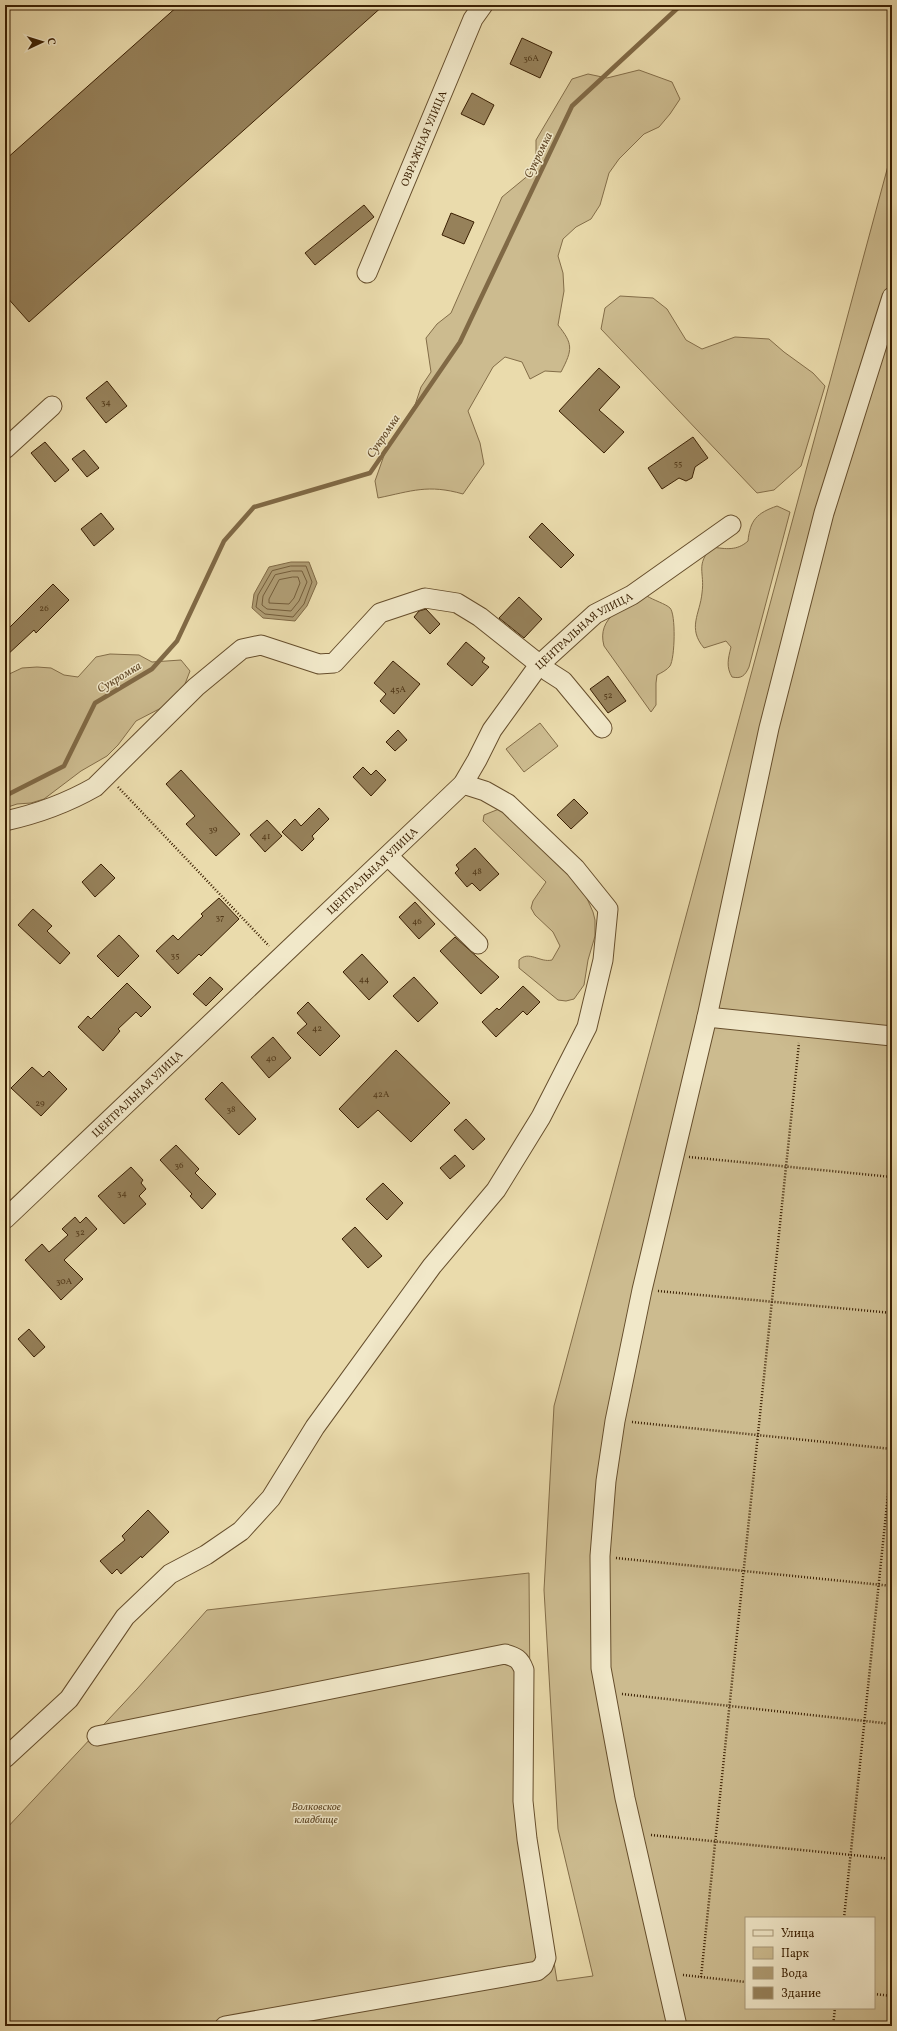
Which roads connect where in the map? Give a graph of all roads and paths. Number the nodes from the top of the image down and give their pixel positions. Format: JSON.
{"nodes":[{"id":1,"x":483,"y":5,"type":"edge"},
{"id":2,"x":367,"y":273,"type":"dead end"},
{"id":3,"x":892,"y":297,"type":"edge"},
{"id":4,"x":52,"y":406,"type":"dead end"},
{"id":5,"x":5,"y":449,"type":"edge"},
{"id":6,"x":731,"y":525,"type":"dead end"},
{"id":7,"x":539,"y":664,"type":"junction"},
{"id":8,"x":602,"y":728,"type":"dead end"},
{"id":9,"x":107,"y":775,"type":"junction"},
{"id":10,"x":463,"y":784,"type":"junction"},
{"id":11,"x":5,"y":821,"type":"edge"},
{"id":12,"x":388,"y":856,"type":"junction"},
{"id":13,"x":478,"y":944,"type":"dead end"},
{"id":14,"x":280,"y":957,"type":"junction"},
{"id":15,"x":708,"y":1017,"type":"junction"},
{"id":16,"x":801,"y":1027,"type":"junction"},
{"id":17,"x":892,"y":1036,"type":"edge"},
{"id":18,"x":676,"y":1156,"type":"junction"},
{"id":19,"x":786,"y":1166,"type":"junction"},
{"id":20,"x":892,"y":1177,"type":"edge"},
{"id":21,"x":5,"y":1219,"type":"edge"},
{"id":22,"x":642,"y":1290,"type":"junction"},
{"id":23,"x":772,"y":1302,"type":"junction"},
{"id":24,"x":892,"y":1313,"type":"edge"},
{"id":25,"x":615,"y":1420,"type":"junction"},
{"id":26,"x":758,"y":1435,"type":"junction"},
{"id":27,"x":892,"y":1449,"type":"edge"},
{"id":28,"x":892,"y":1456,"type":"edge"},
{"id":29,"x":600,"y":1556,"type":"junction"},
{"id":30,"x":744,"y":1571,"type":"junction"},
{"id":31,"x":879,"y":1584,"type":"junction"},
{"id":32,"x":892,"y":1586,"type":"edge"},
{"id":33,"x":605,"y":1692,"type":"junction"},
{"id":34,"x":730,"y":1706,"type":"junction"},
{"id":35,"x":864,"y":1721,"type":"junction"},
{"id":36,"x":892,"y":1724,"type":"edge"},
{"id":37,"x":97,"y":1736,"type":"dead end"},
{"id":38,"x":5,"y":1758,"type":"edge"},
{"id":39,"x":633,"y":1834,"type":"junction"},
{"id":40,"x":716,"y":1841,"type":"junction"},
{"id":41,"x":850,"y":1855,"type":"junction"},
{"id":42,"x":892,"y":1859,"type":"edge"},
{"id":43,"x":844,"y":1917,"type":"edge"},
{"id":44,"x":745,"y":1982,"type":"edge"},
{"id":45,"x":875,"y":1994,"type":"edge"},
{"id":46,"x":892,"y":1996,"type":"edge"},
{"id":47,"x":835,"y":2009,"type":"edge"},
{"id":48,"x":225,"y":2026,"type":"edge"},
{"id":49,"x":676,"y":2026,"type":"edge"},
{"id":50,"x":833,"y":2026,"type":"edge"}],
"edges":[{"from":1,"to":2,"type":"street","name":"ОВРАЖНАЯ УЛИЦА"},
{"from":3,"to":15,"type":"street"},
{"from":4,"to":5,"type":"street"},
{"from":6,"to":7,"type":"street","name":"ЦЕНТРАЛЬНАЯ УЛИЦА"},
{"from":7,"to":8,"type":"street"},
{"from":7,"to":9,"type":"street"},
{"from":7,"to":10,"type":"street","name":"ЦЕНТРАЛЬНАЯ УЛИЦА"},
{"from":9,"to":11,"type":"street"},
{"from":9,"to":14,"type":"path"},
{"from":10,"to":12,"type":"street","name":"ЦЕНТРАЛЬНАЯ УЛИЦА"},
{"from":10,"to":38,"type":"street"},
{"from":12,"to":13,"type":"street"},
{"from":12,"to":14,"type":"street","name":"ЦЕНТРАЛЬНАЯ УЛИЦА"},
{"from":14,"to":21,"type":"street","name":"ЦЕНТРАЛЬНАЯ УЛИЦА"},
{"from":15,"to":16,"type":"street"},
{"from":15,"to":18,"type":"street"},
{"from":16,"to":17,"type":"street"},
{"from":16,"to":19,"type":"path"},
{"from":18,"to":19,"type":"path"},
{"from":18,"to":22,"type":"street"},
{"from":19,"to":20,"type":"path"},
{"from":19,"to":23,"type":"path"},
{"from":22,"to":23,"type":"path"},
{"from":22,"to":25,"type":"street"},
{"from":23,"to":24,"type":"path"},
{"from":23,"to":26,"type":"path"},
{"from":25,"to":26,"type":"path"},
{"from":25,"to":29,"type":"street"},
{"from":26,"to":27,"type":"path"},
{"from":26,"to":30,"type":"path"},
{"from":28,"to":31,"type":"path"},
{"from":29,"to":30,"type":"path"},
{"from":29,"to":33,"type":"street"},
{"from":30,"to":31,"type":"path"},
{"from":30,"to":34,"type":"path"},
{"from":31,"to":32,"type":"path"},
{"from":31,"to":35,"type":"path"},
{"from":33,"to":34,"type":"path"},
{"from":33,"to":39,"type":"street"},
{"from":34,"to":35,"type":"path"},
{"from":34,"to":40,"type":"path"},
{"from":35,"to":36,"type":"path"},
{"from":35,"to":41,"type":"path"},
{"from":37,"to":48,"type":"street"},
{"from":39,"to":40,"type":"path"},
{"from":39,"to":49,"type":"street"},
{"from":40,"to":41,"type":"path"},
{"from":40,"to":44,"type":"path"},
{"from":41,"to":42,"type":"path"},
{"from":41,"to":43,"type":"path"},
{"from":45,"to":46,"type":"path"},
{"from":47,"to":50,"type":"path"}]}
